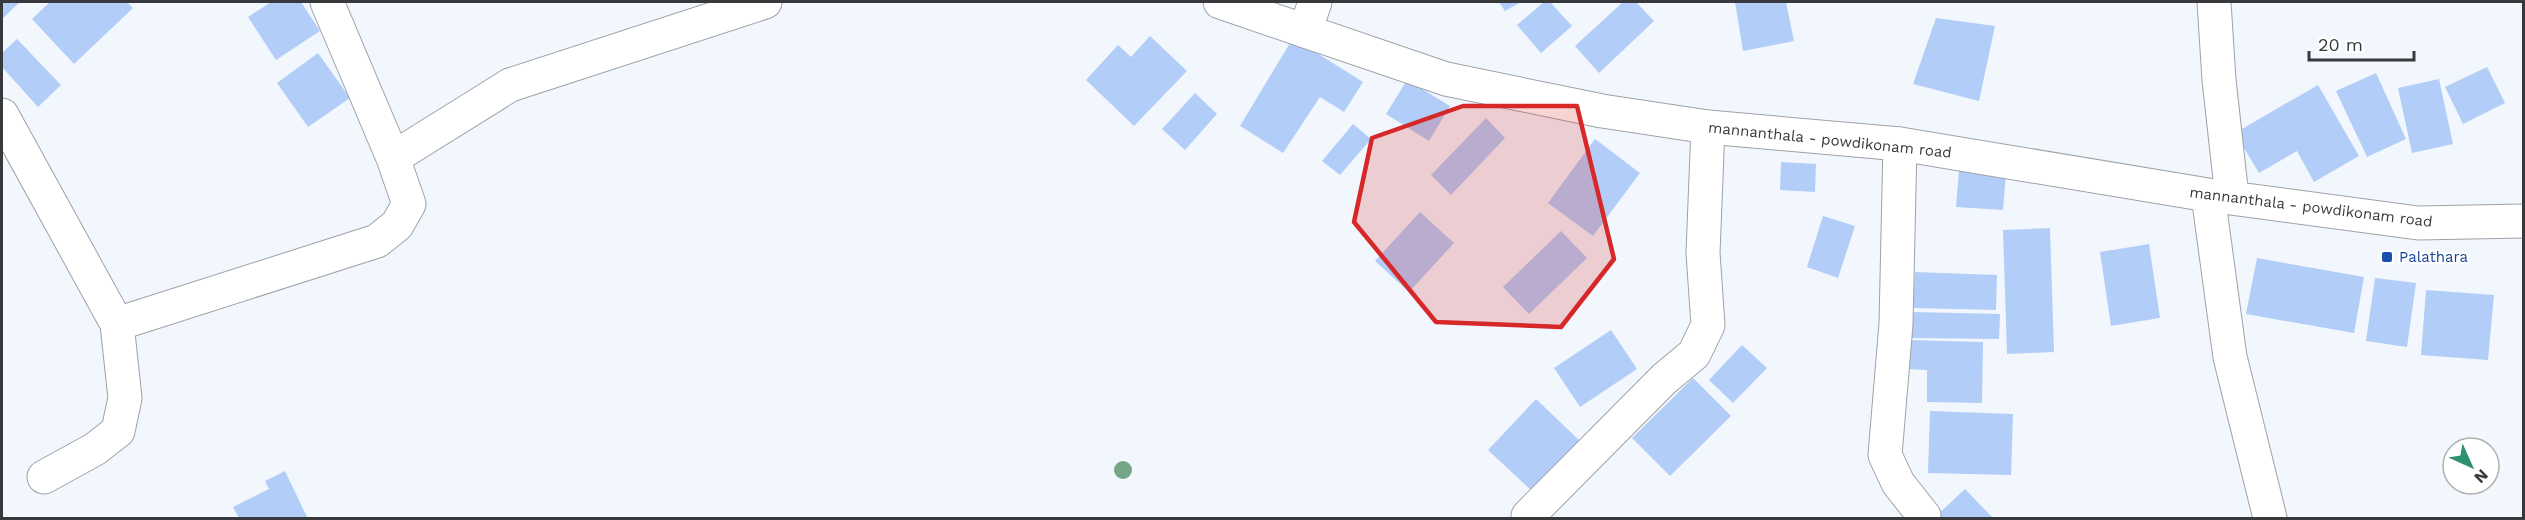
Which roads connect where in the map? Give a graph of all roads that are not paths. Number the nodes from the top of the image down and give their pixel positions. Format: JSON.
{"nodes":[{"id":1,"x":327,"y":2,"type":"edge"},
{"id":2,"x":765,"y":2,"type":"edge"},
{"id":3,"x":1220,"y":2,"type":"edge"},
{"id":4,"x":2214,"y":2,"type":"edge"},
{"id":5,"x":1310,"y":16,"type":"edge"},
{"id":6,"x":2,"y":115,"type":"edge"},
{"id":7,"x":1708,"y":127,"type":"junction"},
{"id":8,"x":1900,"y":144,"type":"junction"},
{"id":9,"x":393,"y":158,"type":"junction"},
{"id":10,"x":2220,"y":196,"type":"junction"},
{"id":11,"x":2523,"y":221,"type":"edge"},
{"id":12,"x":117,"y":324,"type":"junction"},
{"id":13,"x":44,"y":477,"type":"dead end"},
{"id":14,"x":1528,"y":516,"type":"dead end"},
{"id":15,"x":1924,"y":516,"type":"dead end"},
{"id":16,"x":2270,"y":519,"type":"edge"}],
"edges":[{"from":1,"to":9,"type":"main road"},
{"from":2,"to":9,"type":"main road"},
{"from":3,"to":5,"type":"main road","name":"mannanthala - powdikonam road"},
{"from":4,"to":10,"type":"main road"},
{"from":5,"to":7,"type":"main road","name":"mannanthala - powdikonam road"},
{"from":6,"to":12,"type":"main road"},
{"from":7,"to":8,"type":"main road","name":"mannanthala - powdikonam road"},
{"from":7,"to":14,"type":"main road"},
{"from":8,"to":10,"type":"main road","name":"mannanthala - powdikonam road"},
{"from":8,"to":15,"type":"main road"},
{"from":9,"to":12,"type":"main road"},
{"from":10,"to":11,"type":"main road","name":"mannanthala - powdikonam road"},
{"from":10,"to":16,"type":"main road"},
{"from":12,"to":13,"type":"main road"}]}
